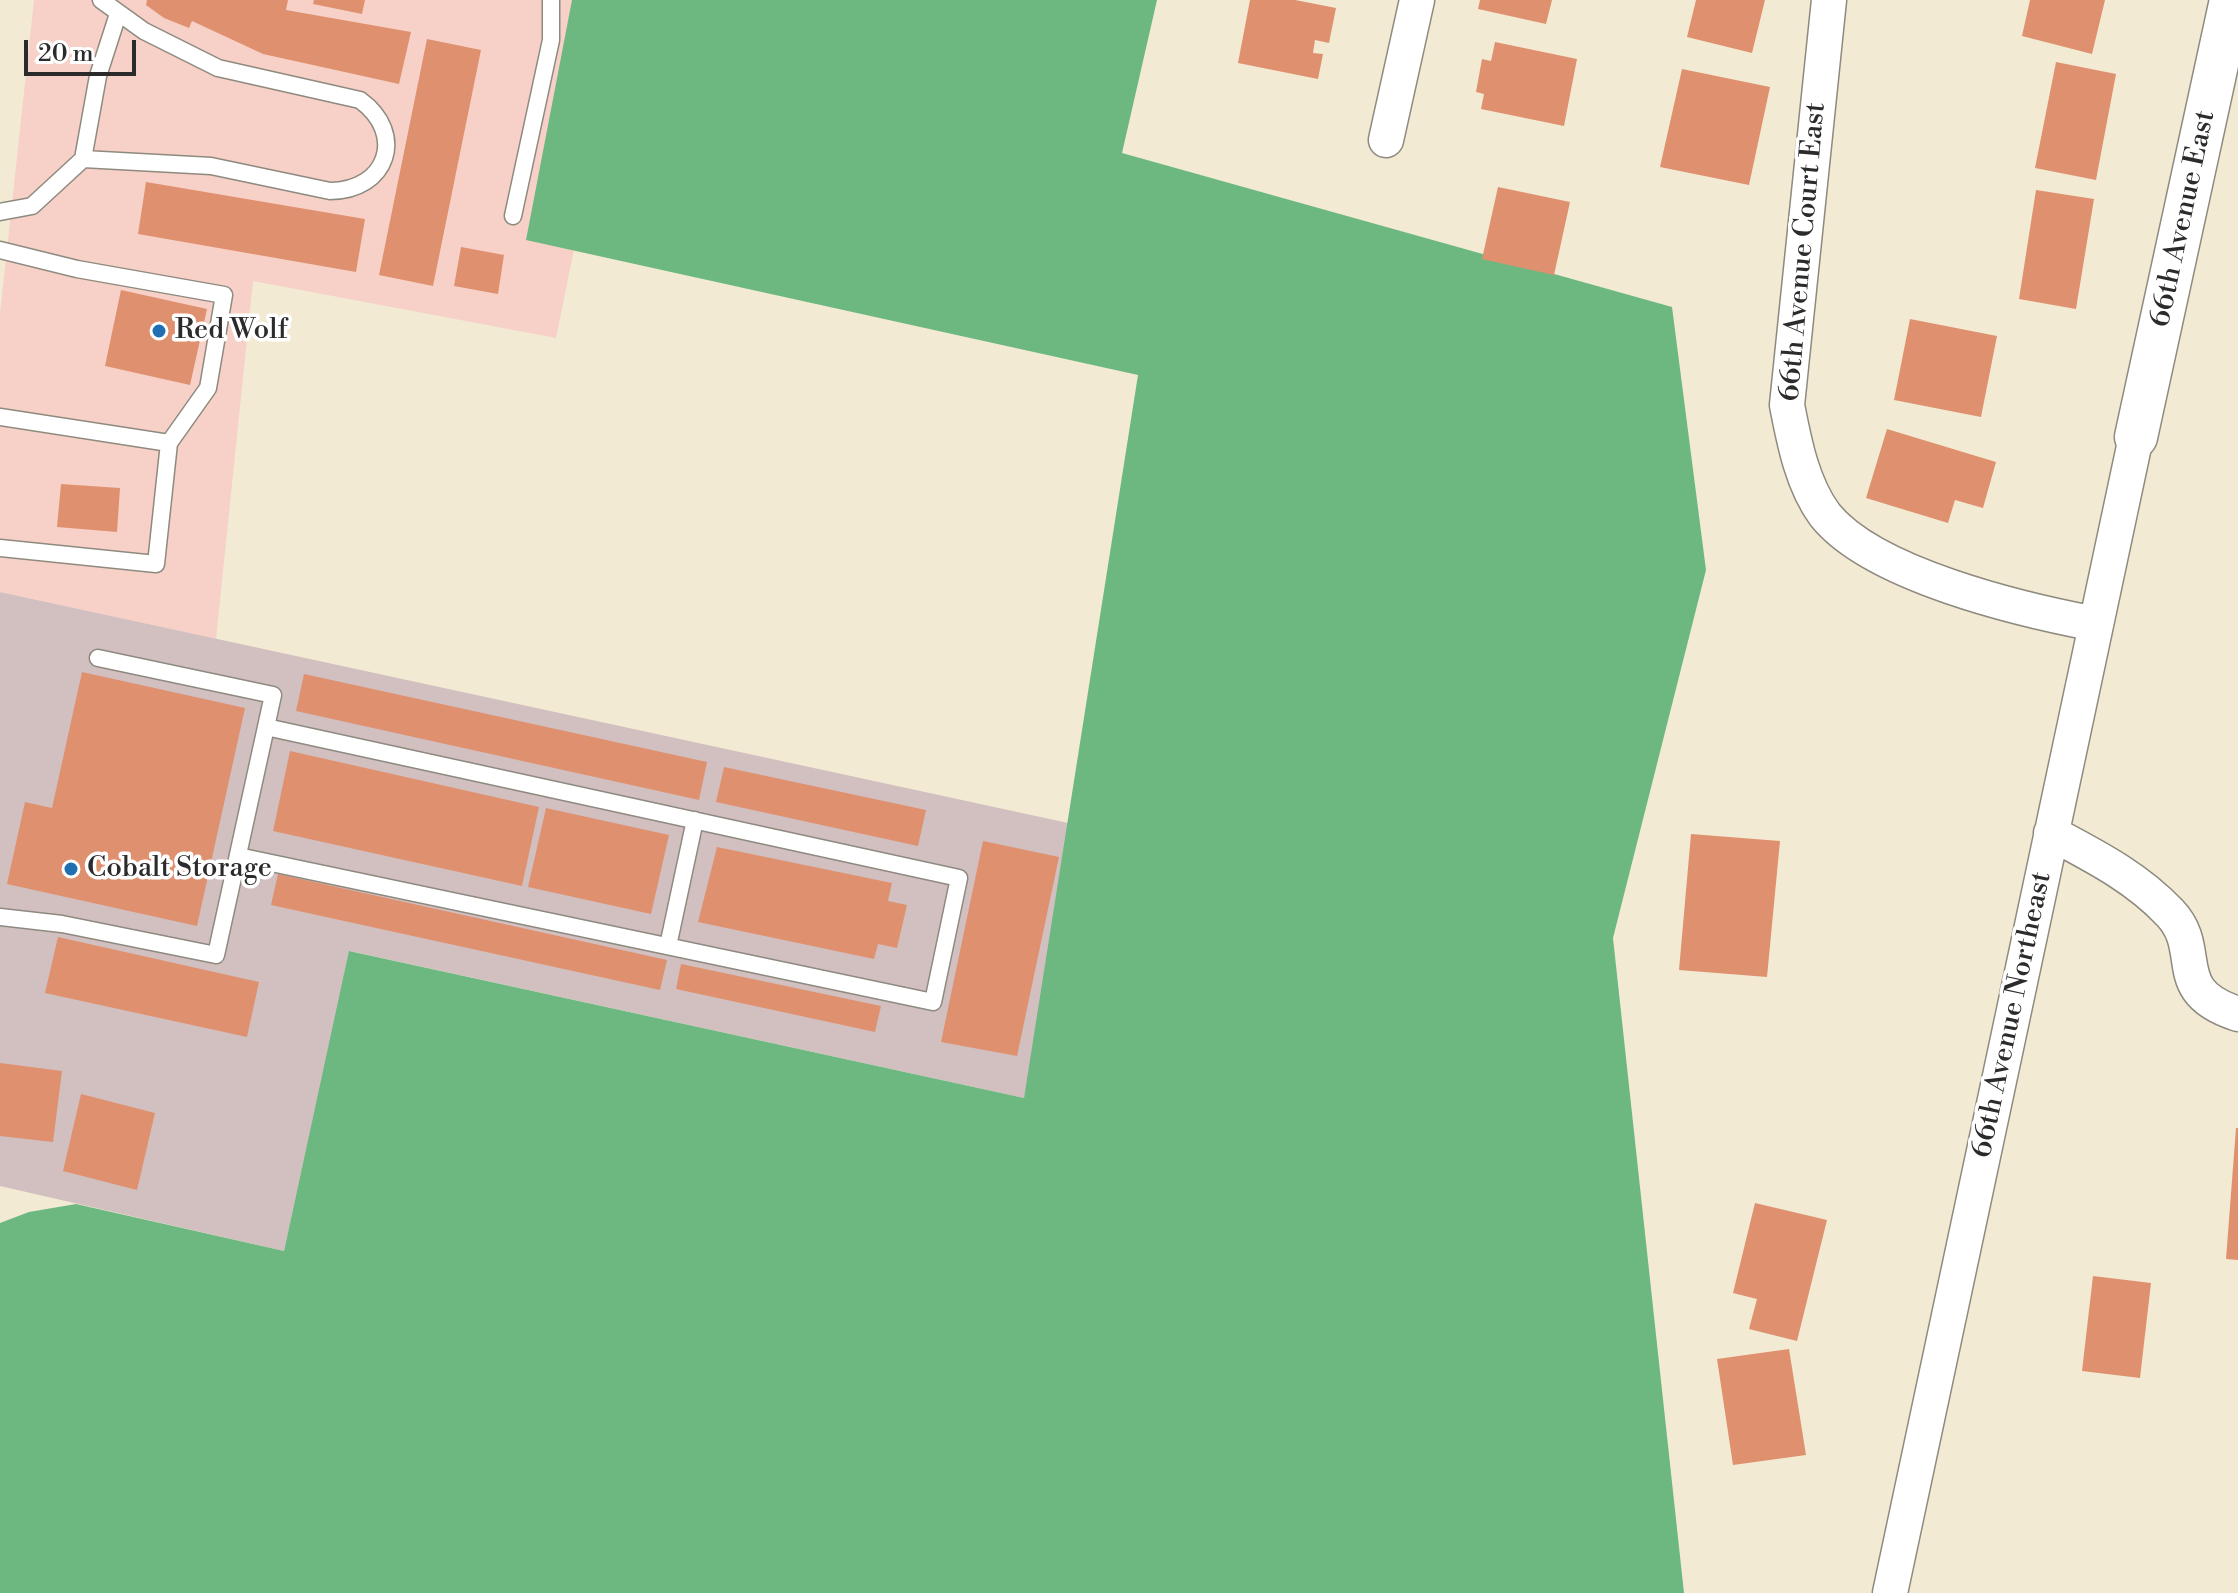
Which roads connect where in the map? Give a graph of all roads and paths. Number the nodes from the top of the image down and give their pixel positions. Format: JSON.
{"nodes":[{"id":1,"x":101,"y":0,"type":"edge"},
{"id":2,"x":551,"y":0,"type":"edge"},
{"id":3,"x":1417,"y":0,"type":"edge"},
{"id":4,"x":1829,"y":0,"type":"edge"},
{"id":5,"x":2231,"y":0,"type":"edge"},
{"id":6,"x":118,"y":14,"type":"junction"},
{"id":7,"x":1386,"y":140,"type":"dead end"},
{"id":8,"x":83,"y":159,"type":"junction"},
{"id":9,"x":0,"y":212,"type":"edge"},
{"id":10,"x":513,"y":216,"type":"dead end"},
{"id":11,"x":0,"y":250,"type":"edge"},
{"id":12,"x":0,"y":417,"type":"edge"},
{"id":13,"x":2136,"y":437,"type":"joint"},
{"id":14,"x":169,"y":443,"type":"junction"},
{"id":15,"x":0,"y":548,"type":"edge"},
{"id":16,"x":2096,"y":624,"type":"junction"},
{"id":17,"x":98,"y":658,"type":"dead end"},
{"id":18,"x":266,"y":727,"type":"junction"},
{"id":19,"x":695,"y":820,"type":"junction"},
{"id":20,"x":2051,"y":833,"type":"junction"},
{"id":21,"x":238,"y":856,"type":"junction"},
{"id":22,"x":0,"y":917,"type":"edge"},
{"id":23,"x":668,"y":946,"type":"junction"},
{"id":24,"x":2238,"y":1014,"type":"edge"},
{"id":25,"x":1890,"y":1593,"type":"edge"}],
"edges":[{"from":1,"to":6,"type":"lane"},
{"from":2,"to":10,"type":"lane"},
{"from":3,"to":7,"type":"street"},
{"from":4,"to":16,"type":"street","name":"66th Avenue Court East"},
{"from":5,"to":13,"type":"street","name":"66th Avenue East"},
{"from":6,"to":8,"type":"lane"},
{"from":6,"to":8,"type":"lane"},
{"from":8,"to":9,"type":"lane"},
{"from":11,"to":14,"type":"lane"},
{"from":12,"to":14,"type":"lane"},
{"from":13,"to":16,"type":"street","name":"66th Avenue Northeast"},
{"from":14,"to":15,"type":"lane"},
{"from":16,"to":20,"type":"street","name":"66th Avenue Northeast"},
{"from":17,"to":18,"type":"lane"},
{"from":18,"to":19,"type":"lane"},
{"from":18,"to":21,"type":"lane"},
{"from":19,"to":23,"type":"lane"},
{"from":19,"to":23,"type":"lane"},
{"from":20,"to":24,"type":"street"},
{"from":20,"to":25,"type":"street","name":"66th Avenue Northeast"},
{"from":21,"to":22,"type":"lane"},
{"from":21,"to":23,"type":"lane"}]}
